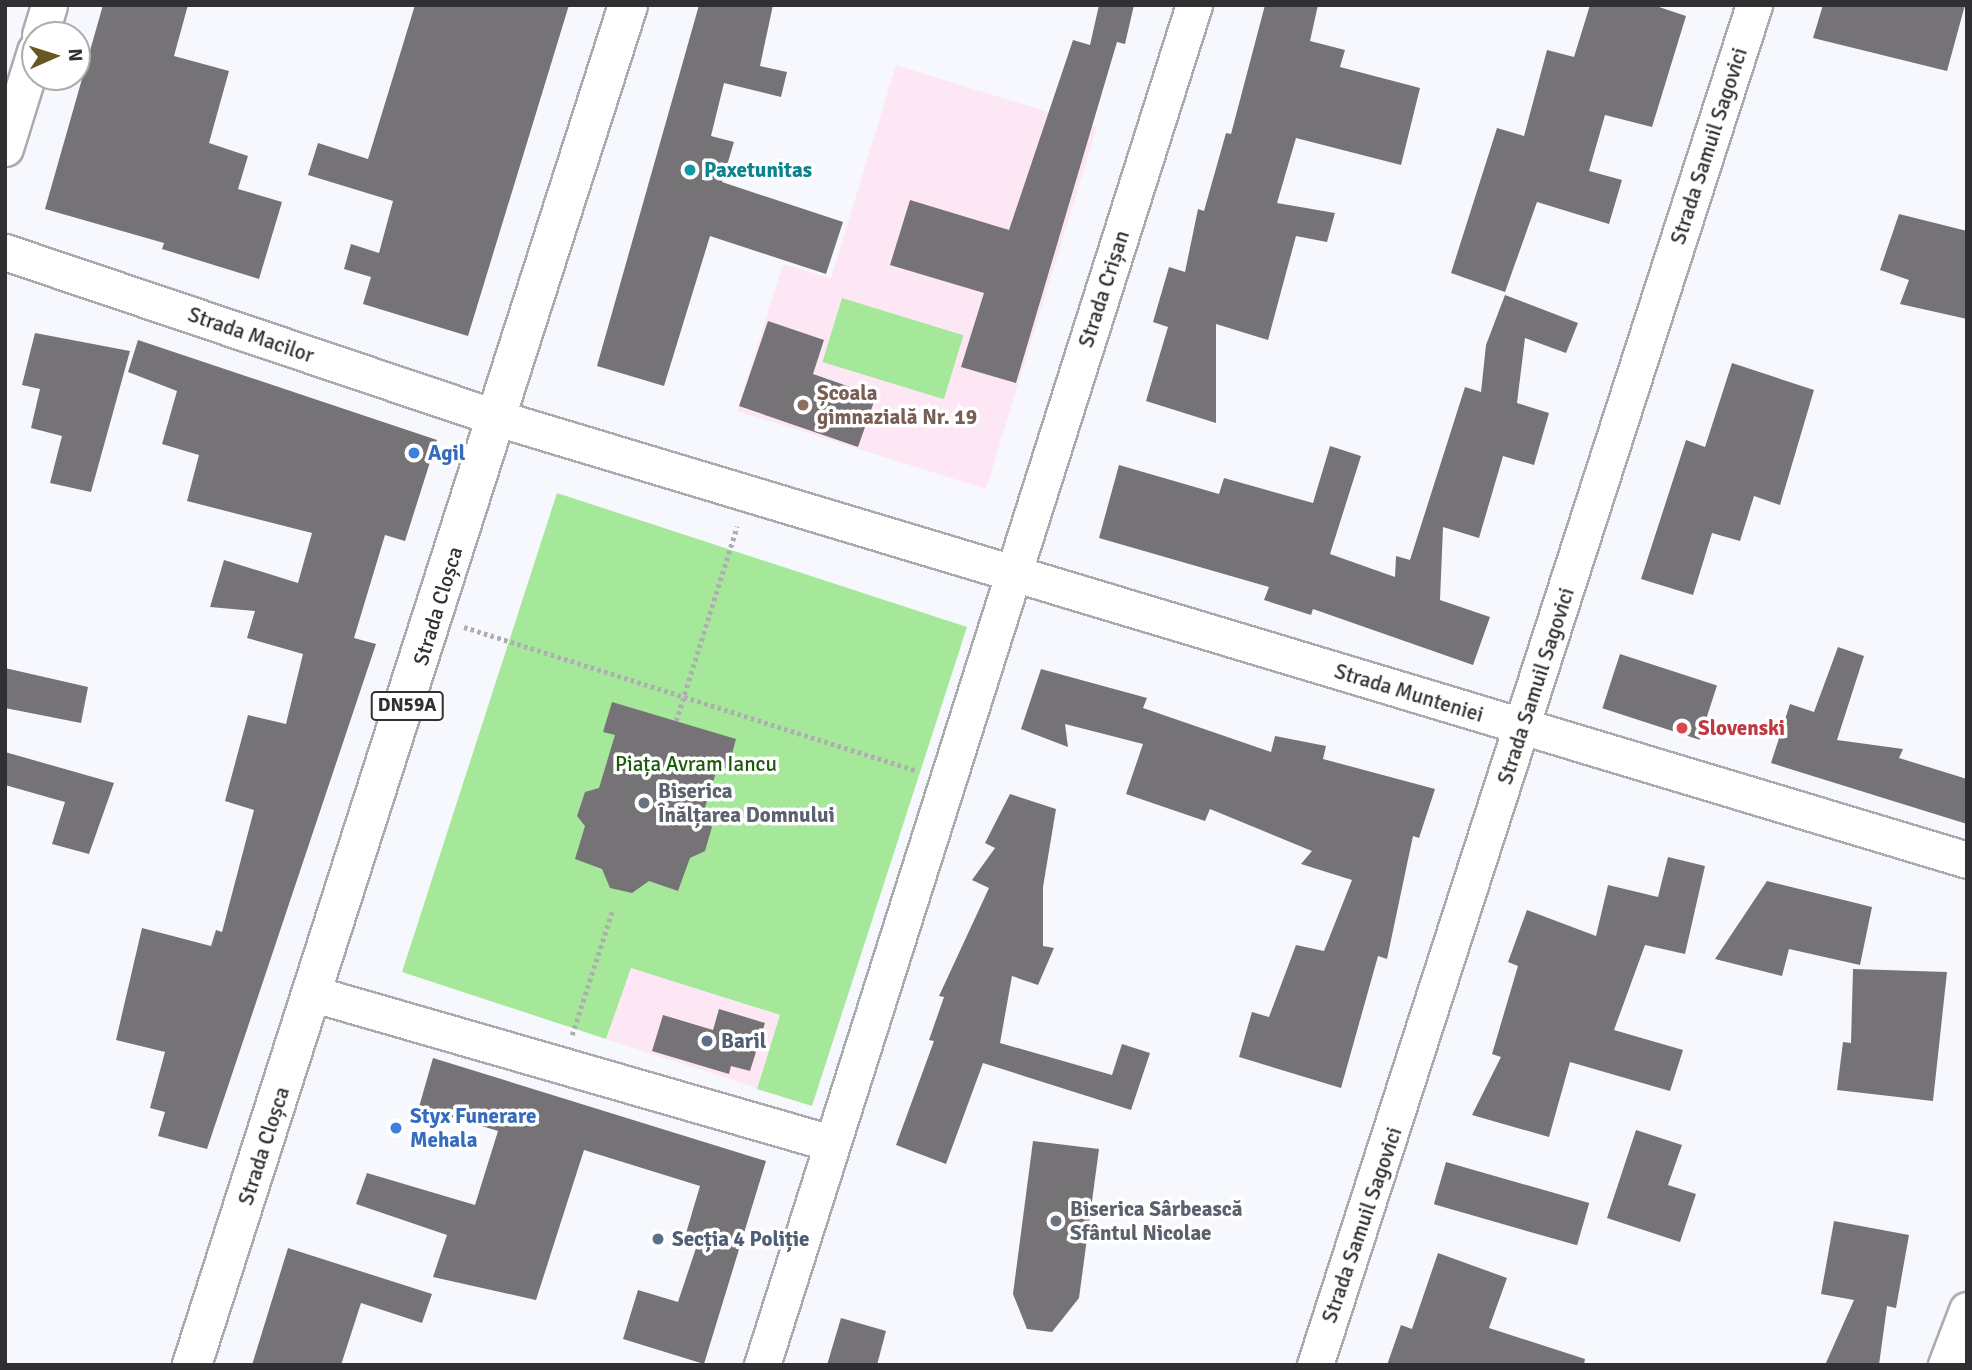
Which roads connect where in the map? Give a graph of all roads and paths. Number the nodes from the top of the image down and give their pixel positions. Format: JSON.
{"nodes":[{"id":1,"x":628,"y":5,"type":"edge"},
{"id":2,"x":1194,"y":5,"type":"edge"},
{"id":3,"x":1754,"y":5,"type":"edge"},
{"id":4,"x":23,"y":91,"type":"edge"},
{"id":5,"x":5,"y":148,"type":"edge"},
{"id":6,"x":5,"y":251,"type":"edge"},
{"id":7,"x":497,"y":418,"type":"junction"},
{"id":8,"x":749,"y":492,"type":"junction"},
{"id":9,"x":1014,"y":573,"type":"junction"},
{"id":10,"x":435,"y":618,"type":"junction"},
{"id":11,"x":683,"y":693,"type":"junction"},
{"id":12,"x":676,"y":722,"type":"dead end"},
{"id":13,"x":1523,"y":728,"type":"junction"},
{"id":14,"x":930,"y":775,"type":"dead end"},
{"id":15,"x":1967,"y":860,"type":"edge"},
{"id":16,"x":613,"y":909,"type":"dead end"},
{"id":17,"x":314,"y":994,"type":"junction"},
{"id":18,"x":564,"y":1061,"type":"junction"},
{"id":19,"x":831,"y":1143,"type":"junction"},
{"id":20,"x":1967,"y":1310,"type":"edge"},
{"id":21,"x":192,"y":1365,"type":"edge"},
{"id":22,"x":762,"y":1365,"type":"edge"},
{"id":23,"x":1315,"y":1365,"type":"edge"},
{"id":24,"x":1946,"y":1365,"type":"edge"}],
"edges":[{"from":1,"to":7,"type":"main road","name":"Strada Cloșca","number":"DN59A"},
{"from":2,"to":9,"type":"street","name":"Strada Crișan"},
{"from":3,"to":13,"type":"street","name":"Strada Samuil Sagovici"},
{"from":4,"to":5,"type":"street"},
{"from":6,"to":7,"type":"street","name":"Strada Macilor"},
{"from":7,"to":8,"type":"street"},
{"from":7,"to":10,"type":"main road","name":"Strada Cloșca","number":"DN59A"},
{"from":8,"to":9,"type":"street"},
{"from":8,"to":11,"type":"path"},
{"from":9,"to":13,"type":"street","name":"Strada Munteniei"},
{"from":9,"to":19,"type":"street"},
{"from":10,"to":11,"type":"path"},
{"from":10,"to":17,"type":"main road","name":"Strada Cloșca","number":"DN59A"},
{"from":11,"to":12,"type":"path"},
{"from":11,"to":14,"type":"path"},
{"from":13,"to":15,"type":"street","name":"Strada Munteniei"},
{"from":13,"to":23,"type":"street","name":"Strada Samuil Sagovici"},
{"from":16,"to":18,"type":"path"},
{"from":17,"to":18,"type":"street"},
{"from":17,"to":21,"type":"main road","name":"Strada Cloșca","number":"DN59A"},
{"from":18,"to":19,"type":"street"},
{"from":19,"to":22,"type":"street"},
{"from":20,"to":24,"type":"street"}]}
